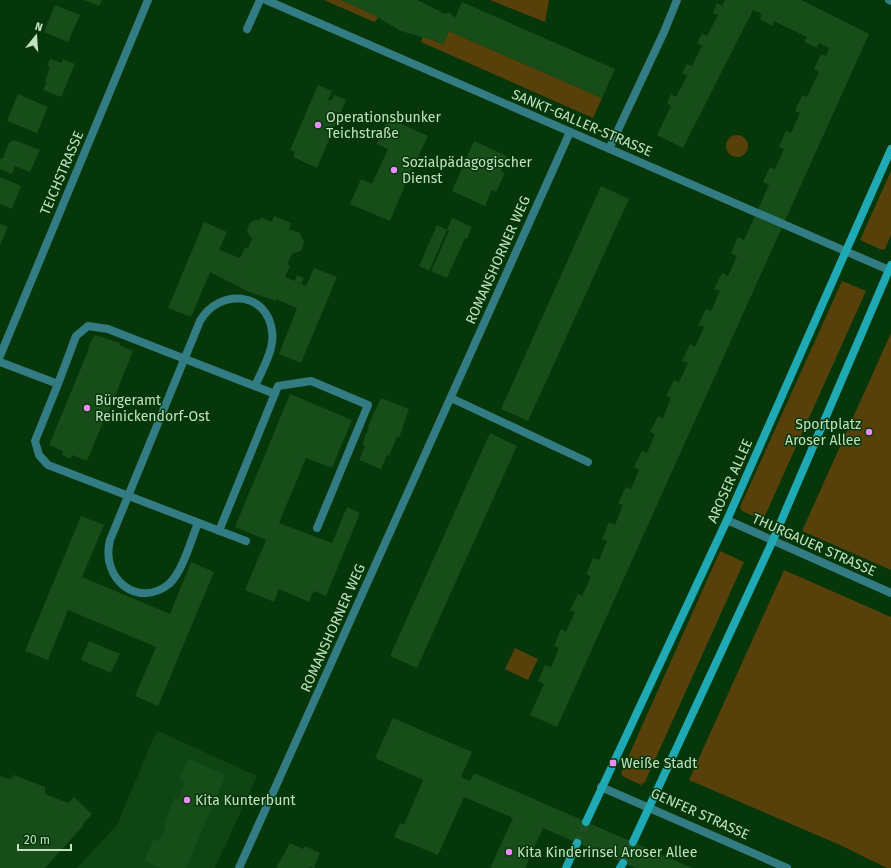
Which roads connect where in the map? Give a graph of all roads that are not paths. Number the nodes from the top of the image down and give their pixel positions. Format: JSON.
{"nodes":[{"id":1,"x":148,"y":0,"type":"edge"},
{"id":2,"x":260,"y":0,"type":"edge"},
{"id":3,"x":266,"y":0,"type":"edge"},
{"id":4,"x":677,"y":0,"type":"edge"},
{"id":5,"x":247,"y":29,"type":"dead end"},
{"id":6,"x":570,"y":132,"type":"junction"},
{"id":7,"x":891,"y":148,"type":"edge"},
{"id":8,"x":609,"y":149,"type":"junction"},
{"id":9,"x":845,"y":252,"type":"junction"},
{"id":10,"x":890,"y":268,"type":"edge"},
{"id":11,"x":0,"y":356,"type":"edge"},
{"id":12,"x":184,"y":358,"type":"junction"},
{"id":13,"x":0,"y":362,"type":"edge"},
{"id":14,"x":58,"y":384,"type":"junction"},
{"id":15,"x":255,"y":386,"type":"junction"},
{"id":16,"x":275,"y":394,"type":"junction"},
{"id":17,"x":451,"y":398,"type":"junction"},
{"id":18,"x":588,"y":462,"type":"dead end"},
{"id":19,"x":128,"y":495,"type":"junction"},
{"id":20,"x":727,"y":520,"type":"junction"},
{"id":21,"x":198,"y":523,"type":"junction"},
{"id":22,"x":317,"y":528,"type":"dead end"},
{"id":23,"x":219,"y":531,"type":"junction"},
{"id":24,"x":773,"y":540,"type":"junction"},
{"id":25,"x":246,"y":541,"type":"dead end"},
{"id":26,"x":891,"y":593,"type":"edge"},
{"id":27,"x":601,"y":787,"type":"junction"},
{"id":28,"x":650,"y":806,"type":"junction"},
{"id":29,"x":586,"y":822,"type":"tunnel mouth"},
{"id":30,"x":633,"y":842,"type":"tunnel mouth"},
{"id":31,"x":577,"y":843,"type":"tunnel mouth"},
{"id":32,"x":239,"y":868,"type":"edge"},
{"id":33,"x":566,"y":868,"type":"edge"},
{"id":34,"x":787,"y":868,"type":"edge"}],
"edges":[{"from":1,"to":11,"type":"street","name":"TEICHSTRASSE"},
{"from":2,"to":5,"type":"street"},
{"from":3,"to":6,"type":"street","name":"SANKT-GALLER-STRASSE"},
{"from":4,"to":8,"type":"street"},
{"from":6,"to":8,"type":"street","name":"SANKT-GALLER-STRASSE"},
{"from":6,"to":17,"type":"street","name":"ROMANSHORNER WEG"},
{"from":7,"to":9,"type":"main road","name":"AROSER ALLEE"},
{"from":8,"to":9,"type":"street","name":"SANKT-GALLER-STRASSE"},
{"from":9,"to":10,"type":"street","name":"SANKT-GALLER-STRASSE"},
{"from":9,"to":20,"type":"main road","name":"AROSER ALLEE"},
{"from":10,"to":24,"type":"main road"},
{"from":12,"to":14,"type":"street"},
{"from":12,"to":15,"type":"street"},
{"from":12,"to":15,"type":"street"},
{"from":12,"to":19,"type":"street"},
{"from":13,"to":14,"type":"street"},
{"from":14,"to":19,"type":"street"},
{"from":15,"to":16,"type":"street"},
{"from":16,"to":22,"type":"street"},
{"from":16,"to":23,"type":"street"},
{"from":17,"to":18,"type":"street"},
{"from":17,"to":32,"type":"street","name":"ROMANSHORNER WEG"},
{"from":19,"to":21,"type":"street"},
{"from":19,"to":21,"type":"street"},
{"from":20,"to":24,"type":"street","name":"THURGAUER STRASSE"},
{"from":20,"to":27,"type":"main road","name":"AROSER ALLEE"},
{"from":21,"to":23,"type":"street"},
{"from":23,"to":25,"type":"street"},
{"from":24,"to":26,"type":"street","name":"THURGAUER STRASSE"},
{"from":24,"to":28,"type":"main road"},
{"from":27,"to":28,"type":"street","name":"GENFER STRASSE"},
{"from":27,"to":29,"type":"main road","name":"AROSER ALLEE"},
{"from":28,"to":30,"type":"main road"},
{"from":28,"to":34,"type":"street","name":"GENFER STRASSE"},
{"from":31,"to":33,"type":"main road"}]}
